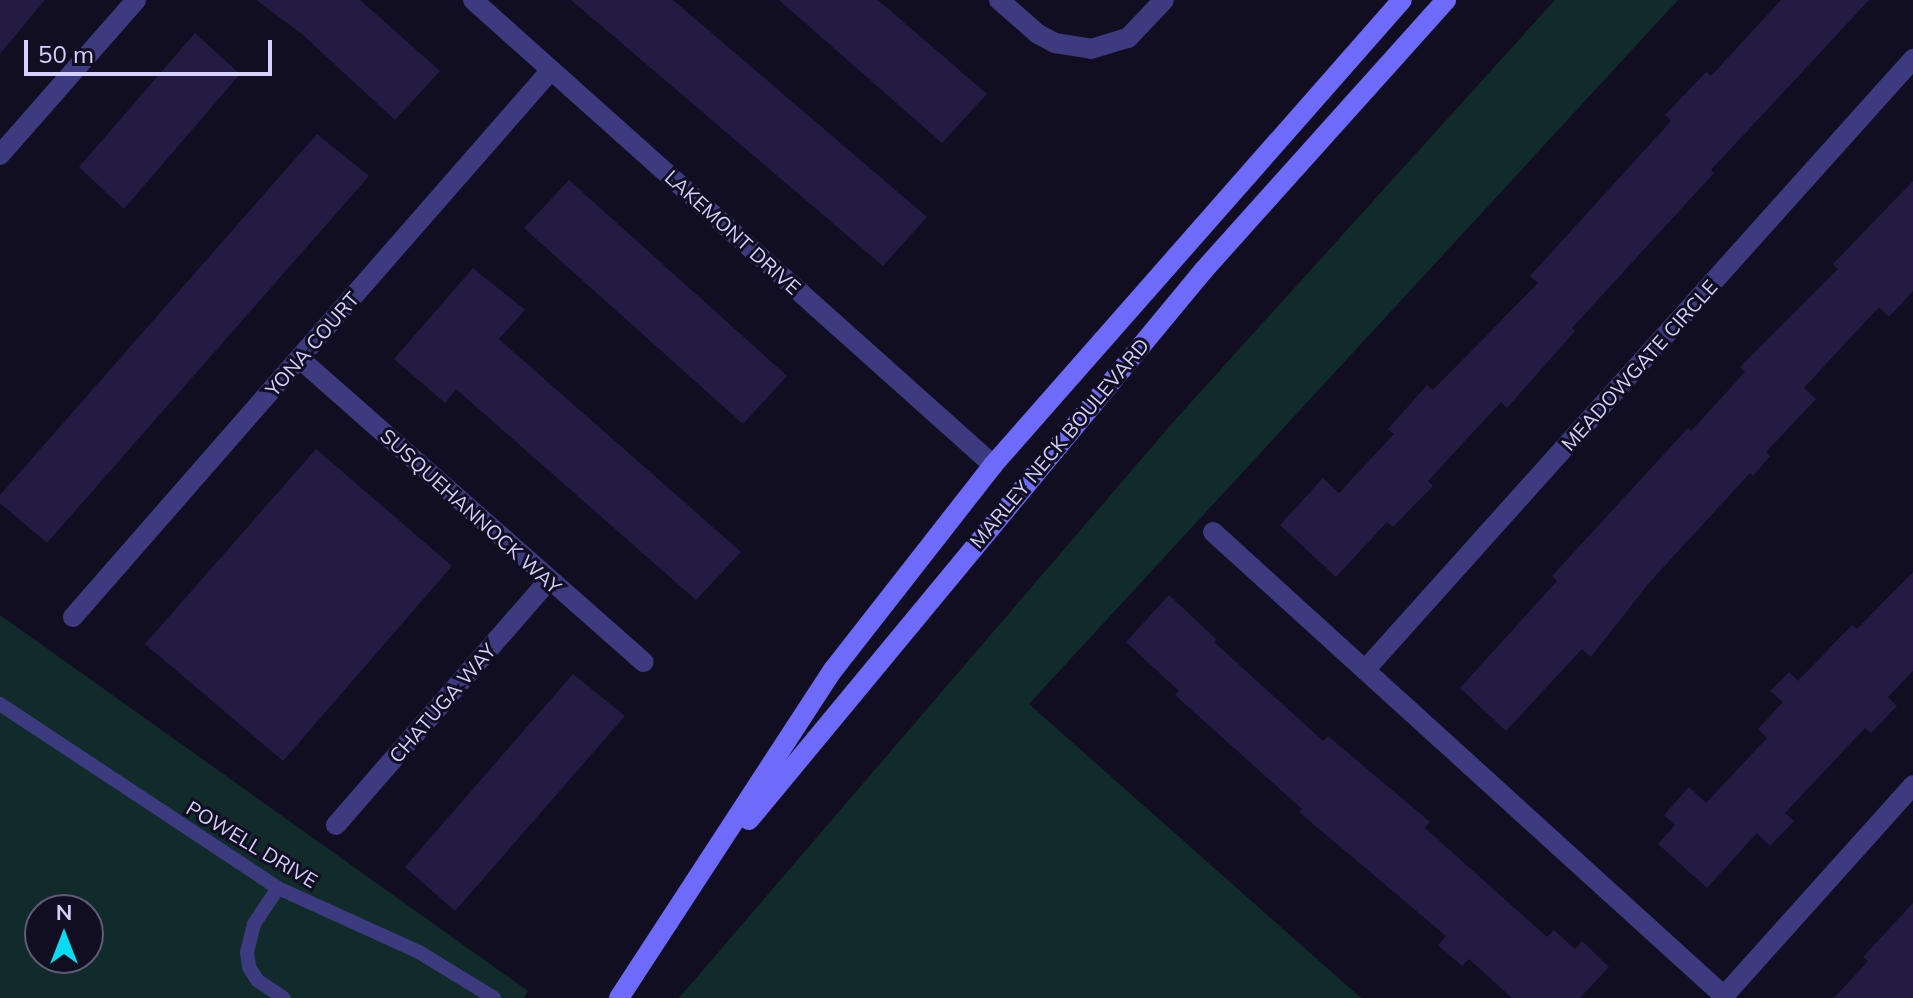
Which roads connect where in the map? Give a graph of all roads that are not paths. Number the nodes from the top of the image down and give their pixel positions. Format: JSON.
{"nodes":[{"id":1,"x":136,"y":0,"type":"edge"},
{"id":2,"x":473,"y":0,"type":"edge"},
{"id":3,"x":999,"y":0,"type":"edge"},
{"id":4,"x":1164,"y":0,"type":"edge"},
{"id":5,"x":1402,"y":0,"type":"edge"},
{"id":6,"x":1446,"y":0,"type":"edge"},
{"id":7,"x":1913,"y":59,"type":"edge"},
{"id":8,"x":551,"y":70,"type":"junction"},
{"id":9,"x":0,"y":155,"type":"edge"},
{"id":10,"x":300,"y":359,"type":"junction"},
{"id":11,"x":993,"y":465,"type":"junction"},
{"id":12,"x":1213,"y":532,"type":"dead end"},
{"id":13,"x":549,"y":580,"type":"junction"},
{"id":14,"x":73,"y":617,"type":"dead end"},
{"id":15,"x":644,"y":662,"type":"dead end"},
{"id":16,"x":1365,"y":670,"type":"junction"},
{"id":17,"x":0,"y":704,"type":"edge"},
{"id":18,"x":1913,"y":785,"type":"edge"},
{"id":19,"x":336,"y":825,"type":"dead end"},
{"id":20,"x":278,"y":888,"type":"junction"},
{"id":21,"x":685,"y":897,"type":"junction"},
{"id":22,"x":284,"y":998,"type":"edge"},
{"id":23,"x":494,"y":998,"type":"edge"},
{"id":24,"x":619,"y":998,"type":"edge"}],
"edges":[{"from":1,"to":9,"type":"street"},
{"from":2,"to":8,"type":"street","name":"LAKEMONT DRIVE"},
{"from":3,"to":4,"type":"street"},
{"from":5,"to":11,"type":"main road","name":"MARLEY NECK BOULEVARD"},
{"from":6,"to":21,"type":"main road","name":"MARLEY NECK BOULEVARD"},
{"from":7,"to":16,"type":"street","name":"MEADOWGATE CIRCLE"},
{"from":8,"to":10,"type":"street","name":"YONA COURT"},
{"from":8,"to":11,"type":"street","name":"LAKEMONT DRIVE"},
{"from":10,"to":13,"type":"street","name":"SUSQUEHANNOCK WAY"},
{"from":10,"to":14,"type":"street","name":"YONA COURT"},
{"from":11,"to":21,"type":"main road","name":"MARLEY NECK BOULEVARD"},
{"from":12,"to":16,"type":"street"},
{"from":13,"to":15,"type":"street","name":"SUSQUEHANNOCK WAY"},
{"from":13,"to":19,"type":"street","name":"CHATUGA WAY"},
{"from":16,"to":18,"type":"street"},
{"from":17,"to":20,"type":"lane","name":"POWELL DRIVE"},
{"from":20,"to":22,"type":"lane"},
{"from":20,"to":23,"type":"lane","name":"POWELL DRIVE"},
{"from":21,"to":24,"type":"main road","name":"MARLEY NECK BOULEVARD"}]}
